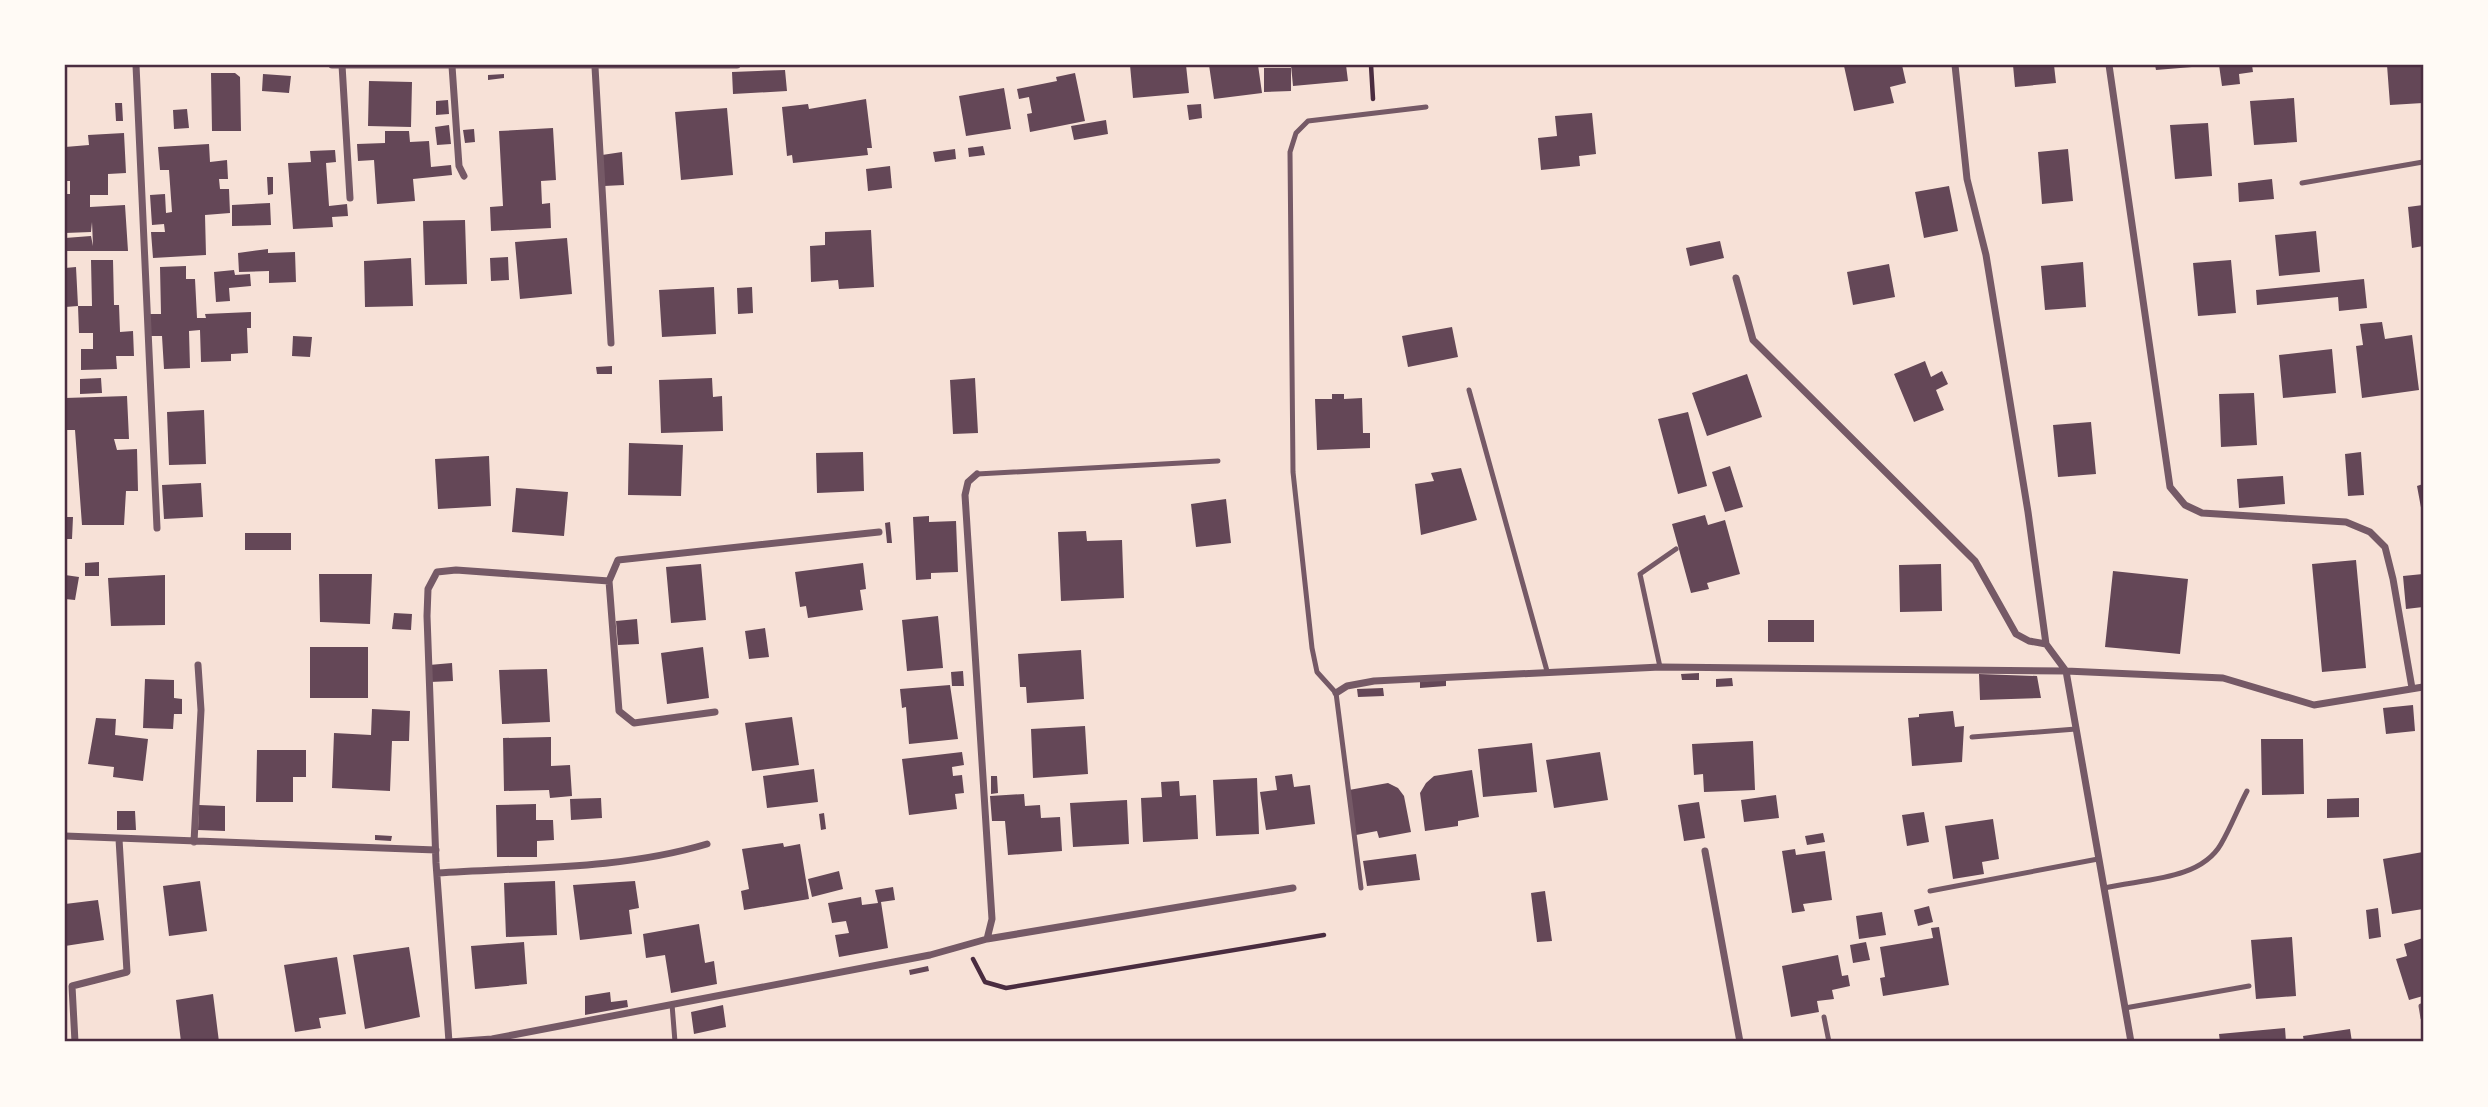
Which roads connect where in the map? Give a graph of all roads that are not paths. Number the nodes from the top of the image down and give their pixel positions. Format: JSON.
{"nodes":[{"id":1,"x":136,"y":65,"type":"edge"},
{"id":2,"x":332,"y":65,"type":"edge"},
{"id":3,"x":342,"y":65,"type":"edge"},
{"id":4,"x":737,"y":65,"type":"edge"},
{"id":5,"x":1955,"y":65,"type":"edge"},
{"id":6,"x":2109,"y":65,"type":"edge"},
{"id":7,"x":452,"y":66,"type":"edge"},
{"id":8,"x":595,"y":67,"type":"junction"},
{"id":9,"x":1426,"y":107,"type":"dead end"},
{"id":10,"x":2423,"y":162,"type":"edge"},
{"id":11,"x":464,"y":176,"type":"dead end"},
{"id":12,"x":2302,"y":183,"type":"dead end"},
{"id":13,"x":349,"y":198,"type":"dead end"},
{"id":14,"x":1736,"y":278,"type":"dead end"},
{"id":15,"x":611,"y":343,"type":"dead end"},
{"id":16,"x":1469,"y":390,"type":"dead end"},
{"id":17,"x":1218,"y":461,"type":"dead end"},
{"id":18,"x":977,"y":474,"type":"joint"},
{"id":19,"x":157,"y":528,"type":"dead end"},
{"id":20,"x":879,"y":532,"type":"dead end"},
{"id":21,"x":1676,"y":549,"type":"dead end"},
{"id":22,"x":609,"y":580,"type":"junction"},
{"id":23,"x":2046,"y":644,"type":"junction"},
{"id":24,"x":198,"y":665,"type":"dead end"},
{"id":25,"x":1660,"y":667,"type":"junction"},
{"id":26,"x":1546,"y":671,"type":"junction"},
{"id":27,"x":2066,"y":671,"type":"junction"},
{"id":28,"x":2423,"y":687,"type":"edge"},
{"id":29,"x":2412,"y":688,"type":"junction"},
{"id":30,"x":1336,"y":693,"type":"junction"},
{"id":31,"x":715,"y":712,"type":"dead end"},
{"id":32,"x":2076,"y":729,"type":"junction"},
{"id":33,"x":1972,"y":737,"type":"dead end"},
{"id":34,"x":2247,"y":791,"type":"dead end"},
{"id":35,"x":65,"y":836,"type":"edge"},
{"id":36,"x":119,"y":839,"type":"junction"},
{"id":37,"x":194,"y":842,"type":"junction"},
{"id":38,"x":707,"y":845,"type":"dead end"},
{"id":39,"x":436,"y":850,"type":"junction"},
{"id":40,"x":1705,"y":851,"type":"dead end"},
{"id":41,"x":2098,"y":859,"type":"junction"},
{"id":42,"x":437,"y":873,"type":"junction"},
{"id":43,"x":1293,"y":888,"type":"dead end"},
{"id":44,"x":1361,"y":888,"type":"dead end"},
{"id":45,"x":2104,"y":888,"type":"junction"},
{"id":46,"x":1930,"y":891,"type":"dead end"},
{"id":47,"x":987,"y":939,"type":"junction"},
{"id":48,"x":2249,"y":986,"type":"dead end"},
{"id":49,"x":672,"y":1004,"type":"junction"},
{"id":50,"x":2421,"y":1006,"type":"dead end"},
{"id":51,"x":2125,"y":1008,"type":"junction"},
{"id":52,"x":1824,"y":1017,"type":"dead end"},
{"id":53,"x":2423,"y":1018,"type":"edge"},
{"id":54,"x":75,"y":1042,"type":"edge"},
{"id":55,"x":449,"y":1042,"type":"edge"},
{"id":56,"x":675,"y":1042,"type":"edge"},
{"id":57,"x":1740,"y":1042,"type":"edge"},
{"id":58,"x":1829,"y":1042,"type":"edge"},
{"id":59,"x":2131,"y":1042,"type":"edge"}],
"edges":[{"from":1,"to":19,"type":"street"},
{"from":2,"to":3,"type":"street"},
{"from":3,"to":7,"type":"street"},
{"from":3,"to":13,"type":"street"},
{"from":4,"to":8,"type":"street"},
{"from":5,"to":23,"type":"street"},
{"from":6,"to":29,"type":"street"},
{"from":7,"to":8,"type":"street"},
{"from":7,"to":11,"type":"street"},
{"from":8,"to":15,"type":"street"},
{"from":9,"to":30,"type":"lane"},
{"from":10,"to":12,"type":"lane"},
{"from":14,"to":23,"type":"street"},
{"from":16,"to":26,"type":"lane"},
{"from":17,"to":18,"type":"lane"},
{"from":18,"to":47,"type":"street"},
{"from":20,"to":22,"type":"street"},
{"from":21,"to":25,"type":"lane"},
{"from":22,"to":31,"type":"street"},
{"from":22,"to":39,"type":"street"},
{"from":23,"to":27,"type":"street"},
{"from":24,"to":37,"type":"street"},
{"from":25,"to":26,"type":"street"},
{"from":25,"to":27,"type":"street"},
{"from":26,"to":30,"type":"street"},
{"from":27,"to":29,"type":"street"},
{"from":27,"to":32,"type":"street"},
{"from":28,"to":29,"type":"street"},
{"from":30,"to":44,"type":"lane"},
{"from":32,"to":33,"type":"lane"},
{"from":32,"to":41,"type":"street"},
{"from":34,"to":45,"type":"lane"},
{"from":35,"to":36,"type":"street"},
{"from":36,"to":37,"type":"street"},
{"from":36,"to":54,"type":"street"},
{"from":37,"to":39,"type":"street"},
{"from":38,"to":42,"type":"street"},
{"from":39,"to":42,"type":"street"},
{"from":40,"to":57,"type":"street"},
{"from":41,"to":45,"type":"street"},
{"from":41,"to":46,"type":"lane"},
{"from":42,"to":55,"type":"street"},
{"from":43,"to":47,"type":"street"},
{"from":45,"to":51,"type":"street"},
{"from":47,"to":49,"type":"street"},
{"from":48,"to":51,"type":"lane"},
{"from":49,"to":55,"type":"street"},
{"from":49,"to":56,"type":"lane"},
{"from":50,"to":53,"type":"lane"},
{"from":51,"to":59,"type":"street"},
{"from":52,"to":58,"type":"lane"}]}
